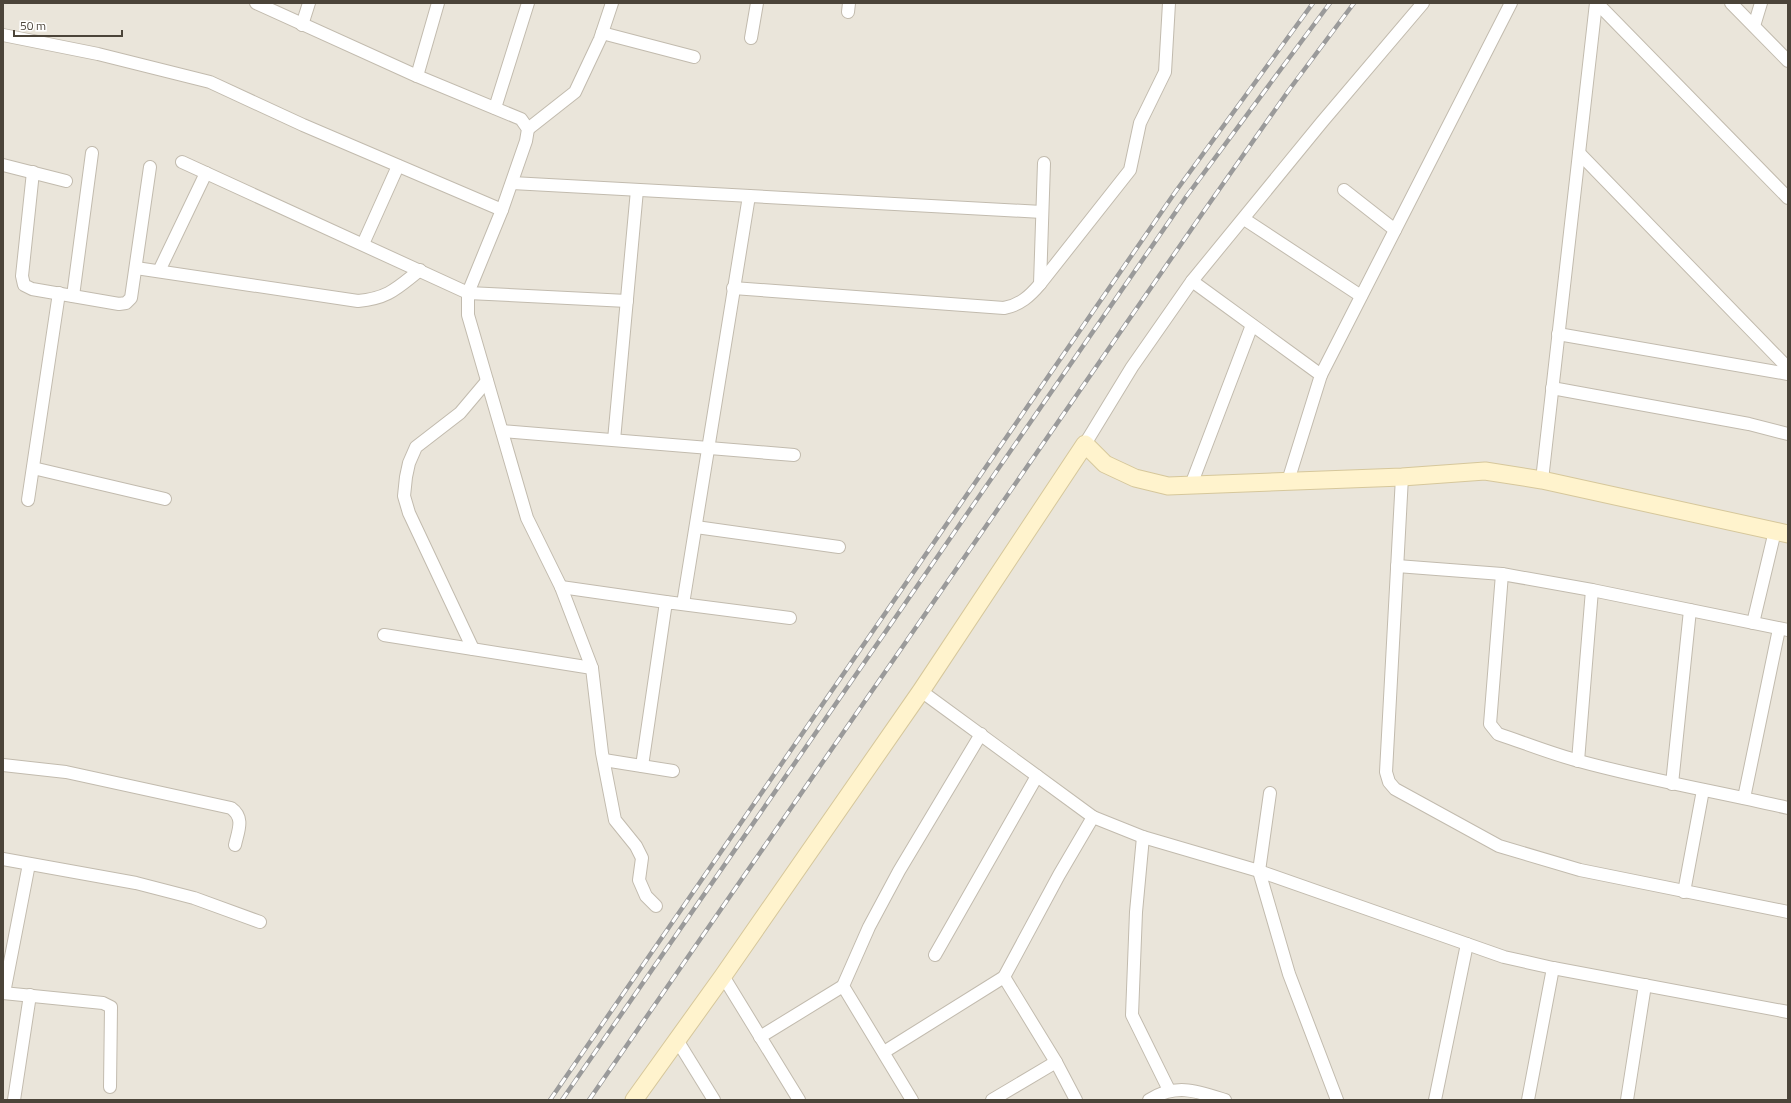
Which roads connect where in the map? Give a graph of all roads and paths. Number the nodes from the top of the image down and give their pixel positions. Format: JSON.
{"nodes":[{"id":1,"x":256,"y":3,"type":"edge"},
{"id":2,"x":309,"y":3,"type":"edge"},
{"id":3,"x":438,"y":3,"type":"edge"},
{"id":4,"x":528,"y":3,"type":"edge"},
{"id":5,"x":612,"y":3,"type":"edge"},
{"id":6,"x":757,"y":3,"type":"edge"},
{"id":7,"x":1169,"y":3,"type":"edge"},
{"id":8,"x":1423,"y":3,"type":"edge"},
{"id":9,"x":1512,"y":3,"type":"edge"},
{"id":10,"x":1597,"y":3,"type":"edge"},
{"id":11,"x":1731,"y":3,"type":"edge"},
{"id":12,"x":1761,"y":3,"type":"edge"},
{"id":13,"x":302,"y":25,"type":"junction"},
{"id":14,"x":1754,"y":26,"type":"junction"},
{"id":15,"x":602,"y":33,"type":"junction"},
{"id":16,"x":3,"y":35,"type":"edge"},
{"id":17,"x":751,"y":38,"type":"dead end"},
{"id":18,"x":694,"y":57,"type":"dead end"},
{"id":19,"x":1788,"y":61,"type":"edge"},
{"id":20,"x":417,"y":76,"type":"junction"},
{"id":21,"x":495,"y":108,"type":"junction"},
{"id":22,"x":528,"y":129,"type":"junction"},
{"id":23,"x":92,"y":153,"type":"dead end"},
{"id":24,"x":1579,"y":153,"type":"junction"},
{"id":25,"x":182,"y":162,"type":"dead end"},
{"id":26,"x":1044,"y":163,"type":"dead end"},
{"id":27,"x":3,"y":165,"type":"edge"},
{"id":28,"x":398,"y":166,"type":"junction"},
{"id":29,"x":150,"y":167,"type":"dead end"},
{"id":30,"x":33,"y":172,"type":"junction"},
{"id":31,"x":206,"y":173,"type":"junction"},
{"id":32,"x":66,"y":181,"type":"dead end"},
{"id":33,"x":512,"y":183,"type":"junction"},
{"id":34,"x":637,"y":190,"type":"junction"},
{"id":35,"x":1344,"y":190,"type":"dead end"},
{"id":36,"x":748,"y":196,"type":"junction"},
{"id":37,"x":1788,"y":198,"type":"edge"},
{"id":38,"x":502,"y":210,"type":"junction"},
{"id":39,"x":1042,"y":212,"type":"junction"},
{"id":40,"x":1244,"y":219,"type":"junction"},
{"id":41,"x":1395,"y":230,"type":"junction"},
{"id":42,"x":363,"y":244,"type":"junction"},
{"id":43,"x":136,"y":268,"type":"junction"},
{"id":44,"x":420,"y":270,"type":"junction"},
{"id":45,"x":159,"y":271,"type":"junction"},
{"id":46,"x":1192,"y":281,"type":"junction"},
{"id":47,"x":1040,"y":284,"type":"junction"},
{"id":48,"x":733,"y":288,"type":"junction"},
{"id":49,"x":59,"y":293,"type":"junction"},
{"id":50,"x":468,"y":293,"type":"junction"},
{"id":51,"x":73,"y":296,"type":"junction"},
{"id":52,"x":1362,"y":296,"type":"junction"},
{"id":53,"x":627,"y":301,"type":"junction"},
{"id":54,"x":1252,"y":325,"type":"junction"},
{"id":55,"x":1558,"y":334,"type":"junction"},
{"id":56,"x":1788,"y":368,"type":"edge"},
{"id":57,"x":1788,"y":374,"type":"edge"},
{"id":58,"x":1321,"y":375,"type":"junction"},
{"id":59,"x":487,"y":381,"type":"junction"},
{"id":60,"x":1552,"y":388,"type":"junction"},
{"id":61,"x":502,"y":431,"type":"junction"},
{"id":62,"x":1788,"y":434,"type":"edge"},
{"id":63,"x":614,"y":440,"type":"junction"},
{"id":64,"x":1085,"y":444,"type":"junction"},
{"id":65,"x":707,"y":448,"type":"junction"},
{"id":66,"x":794,"y":455,"type":"dead end"},
{"id":67,"x":33,"y":468,"type":"junction"},
{"id":68,"x":1402,"y":477,"type":"junction"},
{"id":69,"x":1542,"y":480,"type":"junction"},
{"id":70,"x":1288,"y":482,"type":"junction"},
{"id":71,"x":1190,"y":485,"type":"junction"},
{"id":72,"x":165,"y":499,"type":"dead end"},
{"id":73,"x":28,"y":500,"type":"dead end"},
{"id":74,"x":696,"y":527,"type":"junction"},
{"id":75,"x":1782,"y":533,"type":"edge"},
{"id":76,"x":839,"y":547,"type":"dead end"},
{"id":77,"x":1397,"y":566,"type":"junction"},
{"id":78,"x":1502,"y":574,"type":"junction"},
{"id":79,"x":561,"y":587,"type":"junction"},
{"id":80,"x":1592,"y":590,"type":"junction"},
{"id":81,"x":666,"y":602,"type":"junction"},
{"id":82,"x":683,"y":604,"type":"junction"},
{"id":83,"x":1690,"y":610,"type":"junction"},
{"id":84,"x":790,"y":618,"type":"dead end"},
{"id":85,"x":1753,"y":623,"type":"junction"},
{"id":86,"x":1784,"y":630,"type":"edge"},
{"id":87,"x":384,"y":635,"type":"dead end"},
{"id":88,"x":473,"y":649,"type":"junction"},
{"id":89,"x":592,"y":668,"type":"junction"},
{"id":90,"x":921,"y":691,"type":"junction"},
{"id":91,"x":980,"y":734,"type":"junction"},
{"id":92,"x":604,"y":760,"type":"junction"},
{"id":93,"x":1578,"y":761,"type":"junction"},
{"id":94,"x":3,"y":765,"type":"edge"},
{"id":95,"x":642,"y":766,"type":"junction"},
{"id":96,"x":673,"y":771,"type":"dead end"},
{"id":97,"x":1037,"y":776,"type":"junction"},
{"id":98,"x":1672,"y":784,"type":"junction"},
{"id":99,"x":1703,"y":790,"type":"junction"},
{"id":100,"x":1270,"y":793,"type":"dead end"},
{"id":101,"x":1744,"y":798,"type":"junction"},
{"id":102,"x":1788,"y":808,"type":"edge"},
{"id":103,"x":1093,"y":817,"type":"junction"},
{"id":104,"x":1143,"y":837,"type":"junction"},
{"id":105,"x":235,"y":845,"type":"dead end"},
{"id":106,"x":3,"y":859,"type":"edge"},
{"id":107,"x":29,"y":864,"type":"junction"},
{"id":108,"x":1259,"y":871,"type":"junction"},
{"id":109,"x":1684,"y":892,"type":"junction"},
{"id":110,"x":656,"y":906,"type":"dead end"},
{"id":111,"x":1788,"y":912,"type":"edge"},
{"id":112,"x":260,"y":922,"type":"dead end"},
{"id":113,"x":1467,"y":944,"type":"junction"},
{"id":114,"x":935,"y":956,"type":"dead end"},
{"id":115,"x":1553,"y":968,"type":"junction"},
{"id":116,"x":723,"y":976,"type":"junction"},
{"id":117,"x":1004,"y":977,"type":"junction"},
{"id":118,"x":1645,"y":985,"type":"junction"},
{"id":119,"x":843,"y":986,"type":"junction"},
{"id":120,"x":4,"y":993,"type":"edge"},
{"id":121,"x":30,"y":995,"type":"junction"},
{"id":122,"x":1788,"y":1012,"type":"edge"},
{"id":123,"x":760,"y":1037,"type":"junction"},
{"id":124,"x":677,"y":1040,"type":"junction"},
{"id":125,"x":884,"y":1052,"type":"junction"},
{"id":126,"x":1056,"y":1062,"type":"junction"},
{"id":127,"x":110,"y":1087,"type":"dead end"},
{"id":128,"x":1168,"y":1090,"type":"junction"},
{"id":129,"x":14,"y":1100,"type":"edge"},
{"id":130,"x":634,"y":1100,"type":"edge"},
{"id":131,"x":714,"y":1100,"type":"edge"},
{"id":132,"x":799,"y":1100,"type":"edge"},
{"id":133,"x":912,"y":1100,"type":"edge"},
{"id":134,"x":992,"y":1100,"type":"edge"},
{"id":135,"x":1076,"y":1100,"type":"edge"},
{"id":136,"x":1149,"y":1100,"type":"edge"},
{"id":137,"x":1225,"y":1100,"type":"edge"},
{"id":138,"x":1337,"y":1100,"type":"edge"},
{"id":139,"x":1435,"y":1100,"type":"edge"},
{"id":140,"x":1528,"y":1100,"type":"edge"},
{"id":141,"x":1627,"y":1100,"type":"edge"}],
"edges":[{"from":1,"to":13,"type":"street"},
{"from":2,"to":13,"type":"street"},
{"from":3,"to":20,"type":"street"},
{"from":4,"to":21,"type":"street"},
{"from":5,"to":15,"type":"street"},
{"from":6,"to":17,"type":"street"},
{"from":7,"to":47,"type":"street"},
{"from":8,"to":40,"type":"street"},
{"from":9,"to":41,"type":"street"},
{"from":10,"to":24,"type":"street"},
{"from":10,"to":37,"type":"street"},
{"from":11,"to":14,"type":"street"},
{"from":12,"to":14,"type":"street"},
{"from":13,"to":20,"type":"street"},
{"from":14,"to":19,"type":"street"},
{"from":15,"to":18,"type":"street"},
{"from":15,"to":22,"type":"street"},
{"from":16,"to":28,"type":"street"},
{"from":20,"to":21,"type":"street"},
{"from":21,"to":22,"type":"street"},
{"from":22,"to":33,"type":"street"},
{"from":23,"to":51,"type":"street"},
{"from":24,"to":55,"type":"street"},
{"from":24,"to":56,"type":"street"},
{"from":25,"to":31,"type":"street"},
{"from":26,"to":39,"type":"street"},
{"from":27,"to":30,"type":"street"},
{"from":28,"to":38,"type":"street"},
{"from":28,"to":42,"type":"street"},
{"from":29,"to":43,"type":"street"},
{"from":30,"to":32,"type":"street"},
{"from":30,"to":49,"type":"street"},
{"from":31,"to":42,"type":"street"},
{"from":31,"to":45,"type":"street"},
{"from":33,"to":34,"type":"street"},
{"from":33,"to":38,"type":"street"},
{"from":34,"to":36,"type":"street"},
{"from":34,"to":53,"type":"street"},
{"from":35,"to":41,"type":"street"},
{"from":36,"to":39,"type":"street"},
{"from":36,"to":48,"type":"street"},
{"from":38,"to":50,"type":"street"},
{"from":39,"to":47,"type":"street"},
{"from":40,"to":46,"type":"street"},
{"from":40,"to":52,"type":"street"},
{"from":41,"to":52,"type":"street"},
{"from":42,"to":44,"type":"street"},
{"from":43,"to":45,"type":"street"},
{"from":43,"to":51,"type":"street"},
{"from":44,"to":45,"type":"street"},
{"from":44,"to":50,"type":"street"},
{"from":46,"to":54,"type":"street"},
{"from":46,"to":64,"type":"street"},
{"from":47,"to":48,"type":"street"},
{"from":48,"to":65,"type":"street"},
{"from":49,"to":51,"type":"street"},
{"from":49,"to":67,"type":"street"},
{"from":50,"to":53,"type":"street"},
{"from":50,"to":59,"type":"street"},
{"from":52,"to":58,"type":"street"},
{"from":53,"to":63,"type":"street"},
{"from":54,"to":58,"type":"street"},
{"from":54,"to":71,"type":"street"},
{"from":55,"to":57,"type":"street"},
{"from":55,"to":60,"type":"street"},
{"from":58,"to":70,"type":"street"},
{"from":59,"to":61,"type":"street"},
{"from":59,"to":88,"type":"street"},
{"from":60,"to":62,"type":"street"},
{"from":60,"to":69,"type":"street"},
{"from":61,"to":63,"type":"street"},
{"from":61,"to":79,"type":"street"},
{"from":63,"to":65,"type":"street"},
{"from":64,"to":71,"type":"street"},
{"from":64,"to":90,"type":"street"},
{"from":65,"to":66,"type":"street"},
{"from":65,"to":74,"type":"street"},
{"from":67,"to":72,"type":"street"},
{"from":67,"to":73,"type":"street"},
{"from":68,"to":69,"type":"street"},
{"from":68,"to":70,"type":"street"},
{"from":68,"to":77,"type":"street"},
{"from":69,"to":75,"type":"street"},
{"from":70,"to":71,"type":"street"},
{"from":74,"to":76,"type":"street"},
{"from":74,"to":82,"type":"street"},
{"from":75,"to":85,"type":"street"},
{"from":77,"to":78,"type":"street"},
{"from":77,"to":109,"type":"street"},
{"from":78,"to":80,"type":"street"},
{"from":78,"to":93,"type":"street"},
{"from":79,"to":81,"type":"street"},
{"from":79,"to":89,"type":"street"},
{"from":80,"to":83,"type":"street"},
{"from":80,"to":93,"type":"street"},
{"from":81,"to":82,"type":"street"},
{"from":81,"to":95,"type":"street"},
{"from":82,"to":84,"type":"street"},
{"from":83,"to":85,"type":"street"},
{"from":83,"to":98,"type":"street"},
{"from":85,"to":86,"type":"street"},
{"from":86,"to":101,"type":"street"},
{"from":87,"to":88,"type":"street"},
{"from":88,"to":89,"type":"street"},
{"from":89,"to":92,"type":"street"},
{"from":90,"to":91,"type":"street"},
{"from":90,"to":116,"type":"street"},
{"from":91,"to":97,"type":"street"},
{"from":91,"to":119,"type":"street"},
{"from":92,"to":95,"type":"street"},
{"from":92,"to":110,"type":"street"},
{"from":93,"to":98,"type":"street"},
{"from":94,"to":105,"type":"street"},
{"from":95,"to":96,"type":"street"},
{"from":97,"to":103,"type":"street"},
{"from":97,"to":114,"type":"street"},
{"from":98,"to":99,"type":"street"},
{"from":99,"to":101,"type":"street"},
{"from":99,"to":109,"type":"street"},
{"from":100,"to":108,"type":"street"},
{"from":101,"to":102,"type":"street"},
{"from":103,"to":104,"type":"street"},
{"from":103,"to":117,"type":"street"},
{"from":104,"to":108,"type":"street"},
{"from":104,"to":128,"type":"street"},
{"from":106,"to":107,"type":"street"},
{"from":107,"to":112,"type":"street"},
{"from":107,"to":120,"type":"street"},
{"from":108,"to":113,"type":"street"},
{"from":108,"to":138,"type":"street"},
{"from":109,"to":111,"type":"street"},
{"from":113,"to":115,"type":"street"},
{"from":113,"to":139,"type":"street"},
{"from":115,"to":118,"type":"street"},
{"from":115,"to":140,"type":"street"},
{"from":116,"to":123,"type":"street"},
{"from":116,"to":124,"type":"street"},
{"from":117,"to":125,"type":"street"},
{"from":117,"to":126,"type":"street"},
{"from":118,"to":122,"type":"street"},
{"from":118,"to":141,"type":"street"},
{"from":119,"to":123,"type":"street"},
{"from":119,"to":125,"type":"street"},
{"from":120,"to":121,"type":"street"},
{"from":121,"to":127,"type":"street"},
{"from":121,"to":129,"type":"street"},
{"from":123,"to":132,"type":"street"},
{"from":124,"to":130,"type":"street"},
{"from":124,"to":131,"type":"street"},
{"from":125,"to":133,"type":"street"},
{"from":126,"to":134,"type":"street"},
{"from":126,"to":135,"type":"street"},
{"from":128,"to":136,"type":"street"},
{"from":128,"to":137,"type":"street"}]}
